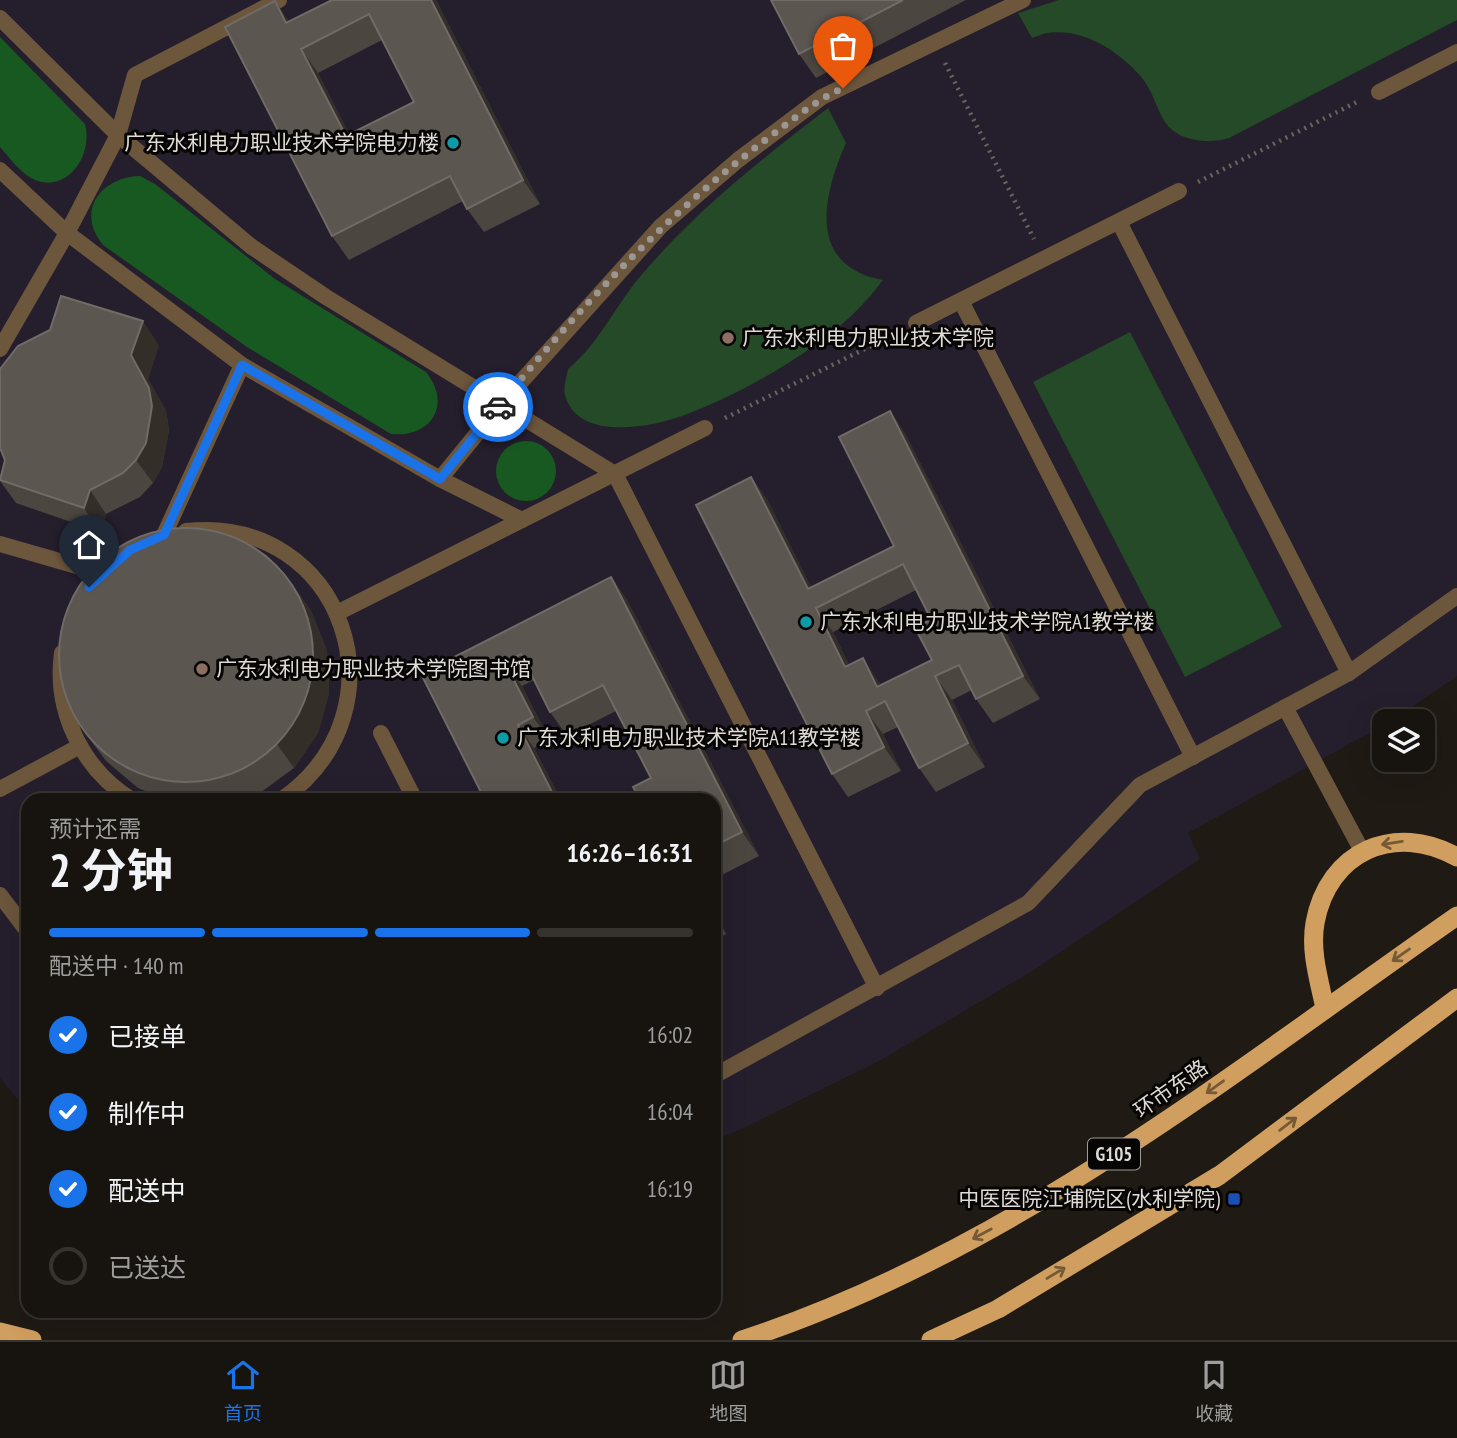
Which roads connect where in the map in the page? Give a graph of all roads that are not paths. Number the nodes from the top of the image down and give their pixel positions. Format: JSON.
{"nodes":[{"id":1,"x":279,"y":0,"type":"edge"},
{"id":2,"x":1023,"y":0,"type":"edge"},
{"id":3,"x":0,"y":18,"type":"edge"},
{"id":4,"x":1457,"y":52,"type":"edge"},
{"id":5,"x":1379,"y":92,"type":"road end"},
{"id":6,"x":118,"y":135,"type":"junction"},
{"id":7,"x":0,"y":170,"type":"edge"},
{"id":8,"x":1179,"y":191,"type":"road end"},
{"id":9,"x":1119,"y":222,"type":"junction"},
{"id":10,"x":67,"y":233,"type":"junction"},
{"id":11,"x":961,"y":301,"type":"junction"},
{"id":12,"x":916,"y":323,"type":"road end"},
{"id":13,"x":0,"y":349,"type":"edge"},
{"id":14,"x":242,"y":365,"type":"junction"},
{"id":15,"x":501,"y":404,"type":"junction"},
{"id":16,"x":705,"y":428,"type":"road end"},
{"id":17,"x":615,"y":474,"type":"junction"},
{"id":18,"x":440,"y":479,"type":"junction"},
{"id":19,"x":522,"y":520,"type":"junction"},
{"id":20,"x":164,"y":535,"type":"junction"},
{"id":21,"x":146,"y":541,"type":"edge"},
{"id":22,"x":0,"y":544,"type":"edge"},
{"id":23,"x":114,"y":561,"type":"edge"},
{"id":24,"x":101,"y":573,"type":"junction"},
{"id":25,"x":89,"y":587,"type":"edge"},
{"id":26,"x":1457,"y":596,"type":"edge"},
{"id":27,"x":337,"y":613,"type":"junction"},
{"id":28,"x":65,"y":638,"type":"edge"},
{"id":29,"x":1349,"y":673,"type":"junction"},
{"id":30,"x":1285,"y":707,"type":"junction"},
{"id":31,"x":381,"y":733,"type":"dead end"},
{"id":32,"x":80,"y":747,"type":"junction"},
{"id":33,"x":1193,"y":757,"type":"junction"},
{"id":34,"x":0,"y":789,"type":"edge"},
{"id":35,"x":123,"y":793,"type":"edge"},
{"id":36,"x":289,"y":793,"type":"edge"},
{"id":37,"x":411,"y":793,"type":"edge"},
{"id":38,"x":1362,"y":851,"type":"junction"},
{"id":39,"x":1457,"y":857,"type":"edge"},
{"id":40,"x":0,"y":895,"type":"edge"},
{"id":41,"x":1457,"y":916,"type":"edge"},
{"id":42,"x":21,"y":923,"type":"edge"},
{"id":43,"x":877,"y":988,"type":"junction"},
{"id":44,"x":1457,"y":999,"type":"edge"},
{"id":45,"x":1325,"y":1007,"type":"junction"},
{"id":46,"x":721,"y":1072,"type":"edge"},
{"id":47,"x":0,"y":1332,"type":"edge"},
{"id":48,"x":32,"y":1340,"type":"edge"},
{"id":49,"x":742,"y":1340,"type":"edge"},
{"id":50,"x":931,"y":1340,"type":"edge"}],
"edges":[{"from":1,"to":6,"type":"lane"},
{"from":2,"to":15,"type":"lane"},
{"from":3,"to":6,"type":"lane"},
{"from":4,"to":5,"type":"lane"},
{"from":6,"to":10,"type":"lane"},
{"from":6,"to":15,"type":"lane"},
{"from":7,"to":10,"type":"lane"},
{"from":8,"to":9,"type":"lane"},
{"from":9,"to":11,"type":"lane"},
{"from":9,"to":29,"type":"lane"},
{"from":10,"to":13,"type":"lane"},
{"from":10,"to":14,"type":"lane"},
{"from":11,"to":12,"type":"lane"},
{"from":11,"to":33,"type":"lane"},
{"from":14,"to":18,"type":"lane"},
{"from":14,"to":20,"type":"lane"},
{"from":15,"to":17,"type":"lane"},
{"from":15,"to":18,"type":"lane"},
{"from":16,"to":17,"type":"lane"},
{"from":17,"to":19,"type":"lane"},
{"from":17,"to":43,"type":"lane"},
{"from":18,"to":19,"type":"lane"},
{"from":19,"to":27,"type":"lane"},
{"from":20,"to":21,"type":"lane"},
{"from":20,"to":27,"type":"lane"},
{"from":22,"to":24,"type":"lane"},
{"from":23,"to":24,"type":"lane"},
{"from":24,"to":25,"type":"lane"},
{"from":26,"to":29,"type":"lane"},
{"from":27,"to":36,"type":"lane"},
{"from":28,"to":32,"type":"lane"},
{"from":29,"to":30,"type":"lane"},
{"from":30,"to":33,"type":"lane"},
{"from":30,"to":38,"type":"lane"},
{"from":31,"to":37,"type":"lane"},
{"from":32,"to":34,"type":"lane"},
{"from":32,"to":35,"type":"lane"},
{"from":33,"to":43,"type":"lane"},
{"from":39,"to":38,"type":"highway","one_way":true},
{"from":38,"to":45,"type":"highway"},
{"from":40,"to":42,"type":"lane"},
{"from":41,"to":45,"type":"highway","name":"环市东路","number":"G105","one_way":true},
{"from":43,"to":46,"type":"lane"},
{"from":50,"to":44,"type":"highway","one_way":true},
{"from":45,"to":49,"type":"highway","name":"环市东路","number":"G105","one_way":true},
{"from":47,"to":48,"type":"highway"}]}
